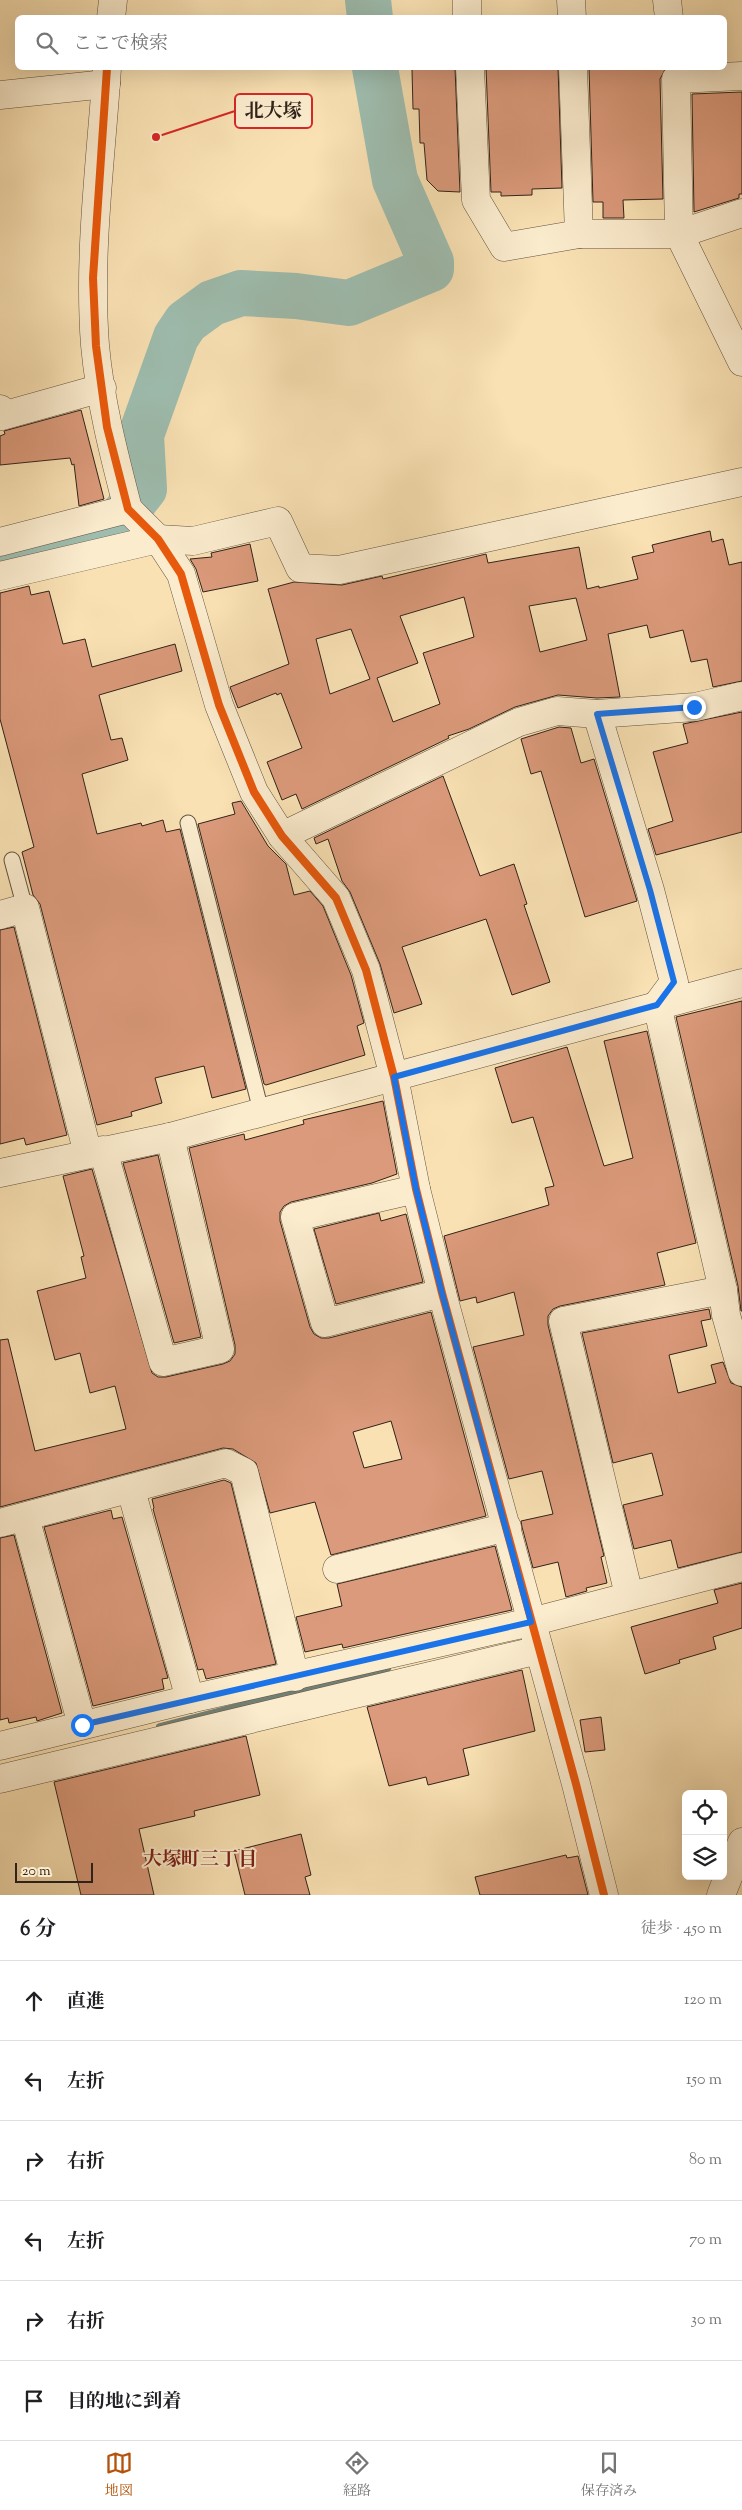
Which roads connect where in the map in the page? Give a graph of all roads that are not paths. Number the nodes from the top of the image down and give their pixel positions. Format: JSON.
{"nodes":[{"id":1,"x":113,"y":0,"type":"edge"},
{"id":2,"x":467,"y":0,"type":"edge"},
{"id":3,"x":571,"y":0,"type":"edge"},
{"id":4,"x":667,"y":0,"type":"edge"},
{"id":5,"x":111,"y":15,"type":"edge"},
{"id":6,"x":467,"y":15,"type":"edge"},
{"id":7,"x":572,"y":15,"type":"edge"},
{"id":8,"x":669,"y":15,"type":"edge"},
{"id":9,"x":470,"y":70,"type":"edge"},
{"id":10,"x":573,"y":70,"type":"edge"},
{"id":11,"x":675,"y":74,"type":"edge"},
{"id":12,"x":107,"y":76,"type":"edge"},
{"id":13,"x":742,"y":76,"type":"edge"},
{"id":14,"x":0,"y":95,"type":"edge"},
{"id":15,"x":742,"y":213,"type":"edge"},
{"id":16,"x":579,"y":234,"type":"junction"},
{"id":17,"x":679,"y":234,"type":"junction"},
{"id":18,"x":742,"y":362,"type":"edge"},
{"id":19,"x":102,"y":388,"type":"junction"},
{"id":20,"x":0,"y":409,"type":"edge"},
{"id":21,"x":742,"y":482,"type":"edge"},
{"id":22,"x":128,"y":509,"type":"junction"},
{"id":23,"x":158,"y":539,"type":"junction"},
{"id":24,"x":0,"y":542,"type":"edge"},
{"id":25,"x":0,"y":576,"type":"edge"},
{"id":26,"x":742,"y":696,"type":"edge"},
{"id":27,"x":597,"y":714,"type":"junction"},
{"id":28,"x":188,"y":823,"type":"dead end"},
{"id":29,"x":282,"y":836,"type":"junction"},
{"id":30,"x":12,"y":860,"type":"dead end"},
{"id":31,"x":13,"y":912,"type":"edge"},
{"id":32,"x":742,"y":983,"type":"edge"},
{"id":33,"x":657,"y":1005,"type":"junction"},
{"id":34,"x":394,"y":1077,"type":"junction"},
{"id":35,"x":261,"y":1111,"type":"junction"},
{"id":36,"x":170,"y":1137,"type":"junction"},
{"id":37,"x":96,"y":1152,"type":"junction"},
{"id":38,"x":0,"y":1174,"type":"edge"},
{"id":39,"x":416,"y":1189,"type":"junction"},
{"id":40,"x":723,"y":1290,"type":"junction"},
{"id":41,"x":442,"y":1293,"type":"junction"},
{"id":42,"x":742,"y":1372,"type":"edge"},
{"id":43,"x":131,"y":1490,"type":"junction"},
{"id":44,"x":12,"y":1520,"type":"edge"},
{"id":45,"x":507,"y":1527,"type":"junction"},
{"id":46,"x":742,"y":1567,"type":"edge"},
{"id":47,"x":337,"y":1568,"type":"dead end"},
{"id":48,"x":629,"y":1595,"type":"junction"},
{"id":49,"x":531,"y":1622,"type":"junction"},
{"id":50,"x":539,"y":1650,"type":"junction"},
{"id":51,"x":295,"y":1676,"type":"junction"},
{"id":52,"x":190,"y":1699,"type":"junction"},
{"id":53,"x":82,"y":1725,"type":"junction"},
{"id":54,"x":0,"y":1746,"type":"edge"},
{"id":55,"x":0,"y":1779,"type":"edge"},
{"id":56,"x":742,"y":1842,"type":"edge"},
{"id":57,"x":604,"y":1895,"type":"edge"},
{"id":58,"x":721,"y":1895,"type":"edge"}],
"edges":[{"from":1,"to":5,"type":"street"},
{"from":2,"to":6,"type":"street"},
{"from":3,"to":7,"type":"street"},
{"from":4,"to":8,"type":"street"},
{"from":9,"to":16,"type":"street"},
{"from":10,"to":16,"type":"street"},
{"from":11,"to":13,"type":"street"},
{"from":11,"to":17,"type":"street"},
{"from":12,"to":14,"type":"street"},
{"from":12,"to":19,"type":"street"},
{"from":15,"to":17,"type":"street"},
{"from":16,"to":17,"type":"street"},
{"from":17,"to":18,"type":"street"},
{"from":19,"to":20,"type":"street"},
{"from":19,"to":22,"type":"street"},
{"from":21,"to":23,"type":"street"},
{"from":22,"to":23,"type":"street"},
{"from":22,"to":24,"type":"street"},
{"from":23,"to":25,"type":"street"},
{"from":23,"to":29,"type":"street"},
{"from":26,"to":27,"type":"street"},
{"from":27,"to":29,"type":"street"},
{"from":27,"to":33,"type":"street"},
{"from":28,"to":35,"type":"lane"},
{"from":29,"to":34,"type":"street"},
{"from":30,"to":31,"type":"lane"},
{"from":31,"to":37,"type":"street"},
{"from":32,"to":33,"type":"street"},
{"from":33,"to":34,"type":"street"},
{"from":33,"to":40,"type":"street"},
{"from":34,"to":35,"type":"street"},
{"from":34,"to":39,"type":"street"},
{"from":35,"to":36,"type":"street"},
{"from":36,"to":37,"type":"street"},
{"from":36,"to":37,"type":"street"},
{"from":37,"to":38,"type":"street"},
{"from":39,"to":41,"type":"street"},
{"from":39,"to":41,"type":"street"},
{"from":40,"to":42,"type":"street"},
{"from":40,"to":48,"type":"street"},
{"from":41,"to":45,"type":"street"},
{"from":43,"to":44,"type":"street"},
{"from":43,"to":51,"type":"street"},
{"from":43,"to":52,"type":"street"},
{"from":44,"to":53,"type":"street"},
{"from":45,"to":47,"type":"street"},
{"from":45,"to":49,"type":"street"},
{"from":46,"to":48,"type":"street"},
{"from":48,"to":49,"type":"street"},
{"from":49,"to":50,"type":"street"},
{"from":49,"to":51,"type":"street"},
{"from":50,"to":55,"type":"street"},
{"from":50,"to":57,"type":"street"},
{"from":51,"to":52,"type":"street"},
{"from":52,"to":53,"type":"street"},
{"from":53,"to":54,"type":"street"},
{"from":56,"to":58,"type":"street"}]}
